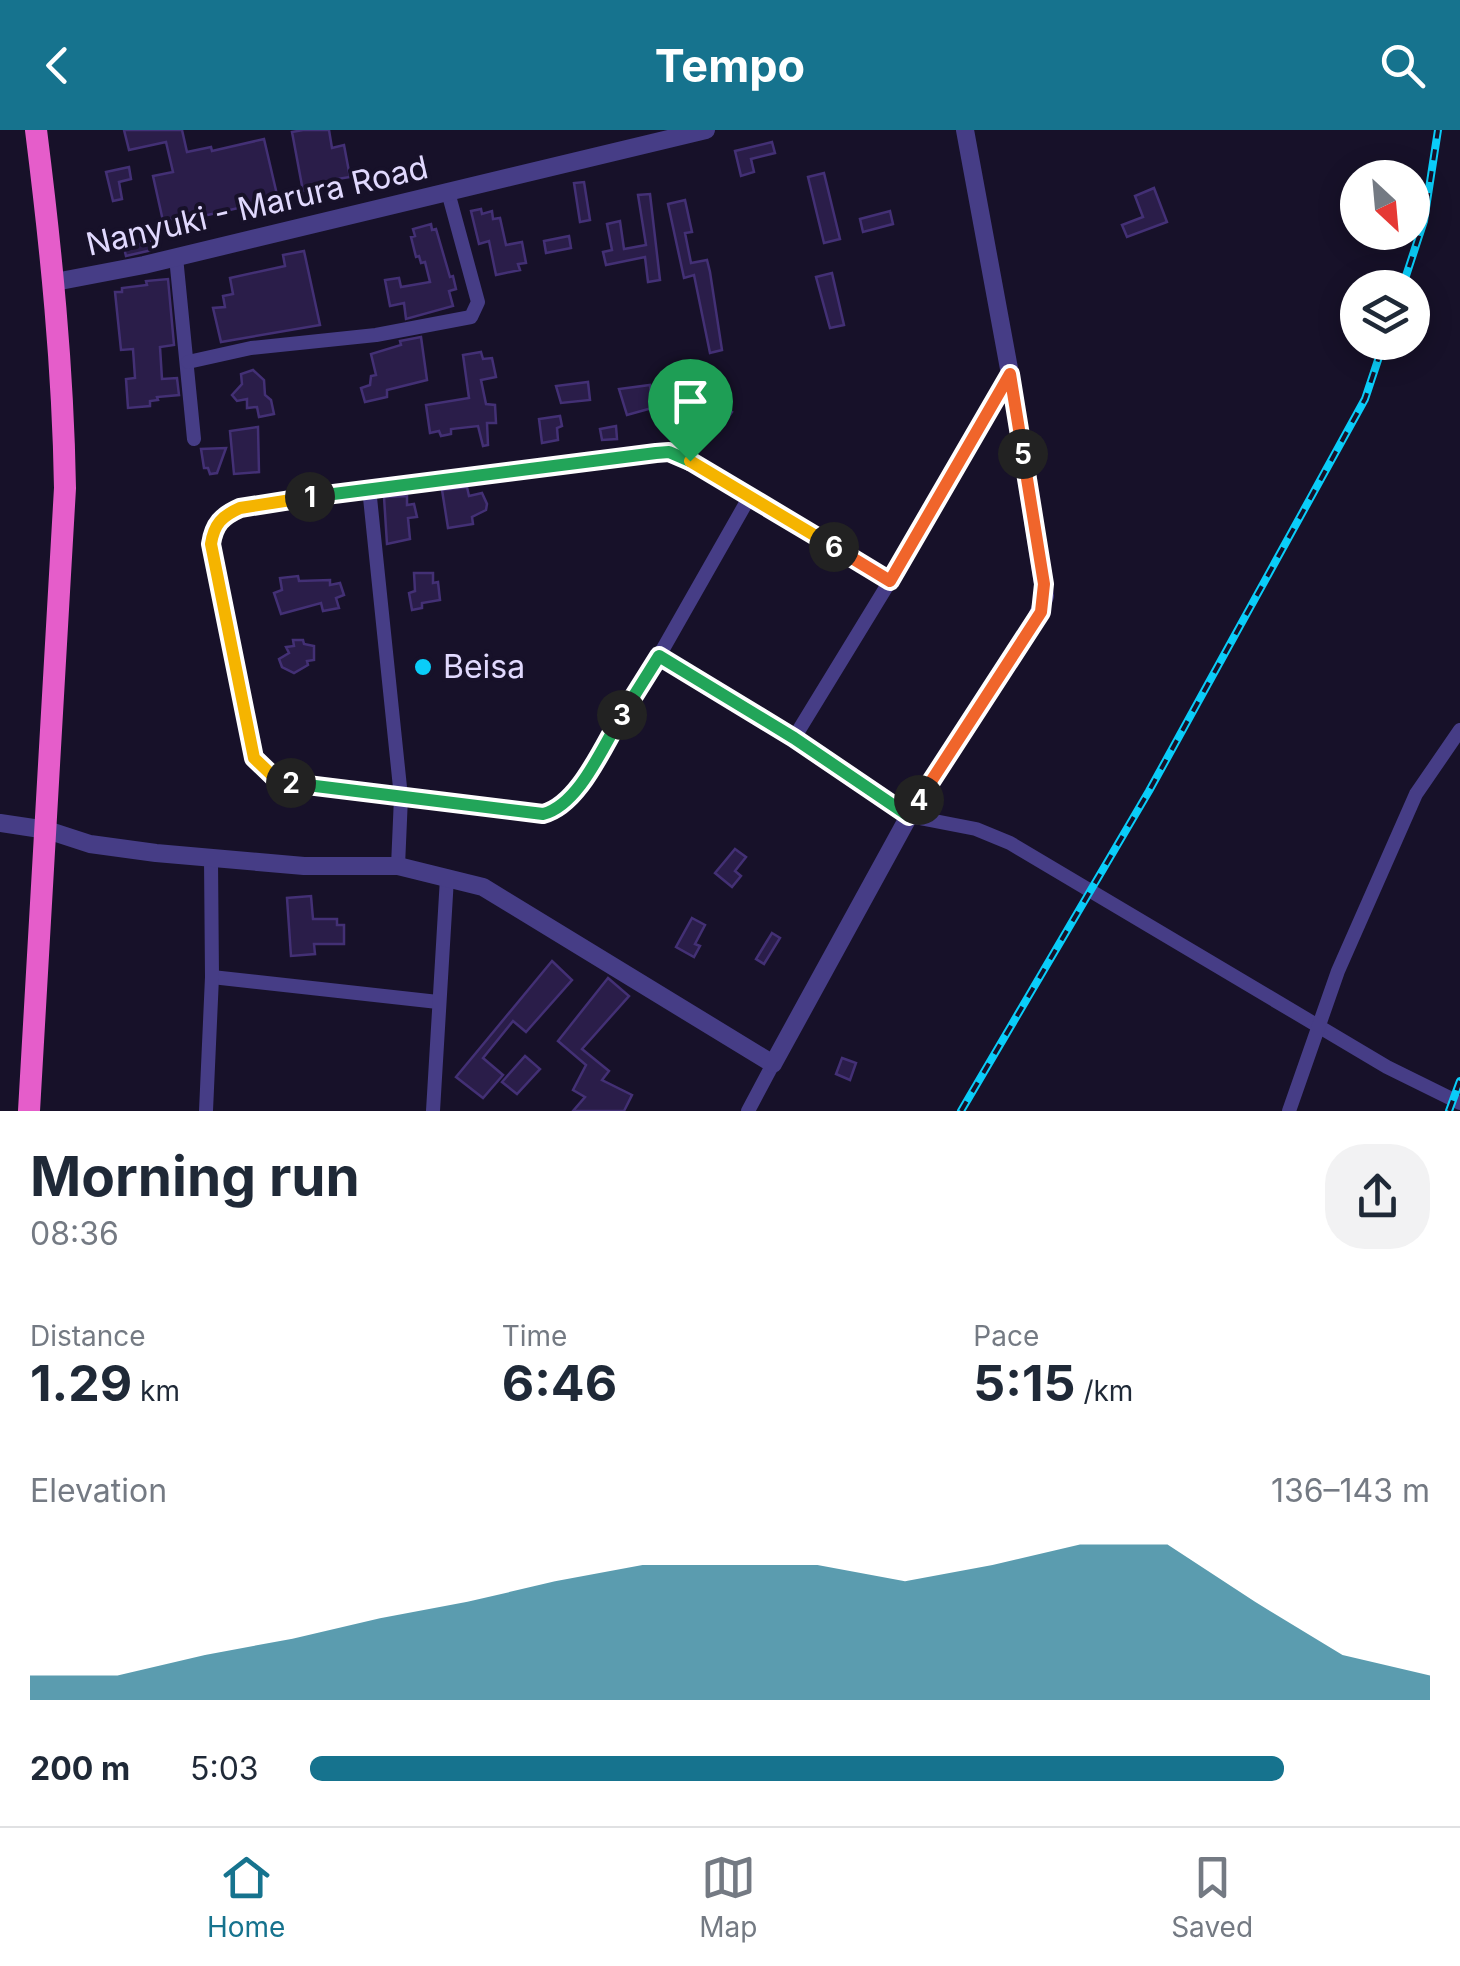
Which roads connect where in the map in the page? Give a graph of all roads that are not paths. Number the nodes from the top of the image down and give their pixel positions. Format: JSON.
{"nodes":[{"id":1,"x":36,"y":130,"type":"edge"},
{"id":2,"x":706,"y":130,"type":"edge"},
{"id":3,"x":964,"y":130,"type":"edge"},
{"id":4,"x":448,"y":192,"type":"junction"},
{"id":5,"x":176,"y":257,"type":"junction"},
{"id":6,"x":55,"y":282,"type":"junction"},
{"id":7,"x":188,"y":362,"type":"junction"},
{"id":8,"x":1010,"y":374,"type":"junction"},
{"id":9,"x":194,"y":438,"type":"dead end"},
{"id":10,"x":369,"y":488,"type":"junction"},
{"id":11,"x":750,"y":496,"type":"junction"},
{"id":12,"x":890,"y":581,"type":"junction"},
{"id":13,"x":659,"y":656,"type":"junction"},
{"id":14,"x":1460,"y":730,"type":"edge"},
{"id":15,"x":794,"y":738,"type":"junction"},
{"id":16,"x":401,"y":797,"type":"junction"},
{"id":17,"x":909,"y":816,"type":"junction"},
{"id":18,"x":0,"y":823,"type":"edge"},
{"id":19,"x":47,"y":830,"type":"junction"},
{"id":20,"x":211,"y":860,"type":"junction"},
{"id":21,"x":398,"y":866,"type":"junction"},
{"id":22,"x":446,"y":878,"type":"junction"},
{"id":23,"x":212,"y":977,"type":"junction"},
{"id":24,"x":438,"y":1002,"type":"junction"},
{"id":25,"x":1320,"y":1025,"type":"junction"},
{"id":26,"x":772,"y":1064,"type":"junction"},
{"id":27,"x":1460,"y":1103,"type":"edge"},
{"id":28,"x":30,"y":1111,"type":"edge"},
{"id":29,"x":206,"y":1111,"type":"edge"},
{"id":30,"x":433,"y":1111,"type":"edge"},
{"id":31,"x":748,"y":1111,"type":"edge"},
{"id":32,"x":1289,"y":1111,"type":"edge"}],
"edges":[{"from":1,"to":6,"type":"highway"},
{"from":2,"to":4,"type":"street","name":"Nanyuki - Marura Road"},
{"from":3,"to":8,"type":"street"},
{"from":4,"to":5,"type":"street","name":"Nanyuki - Marura Road"},
{"from":4,"to":7,"type":"street"},
{"from":5,"to":6,"type":"street","name":"Nanyuki - Marura Road"},
{"from":5,"to":7,"type":"street"},
{"from":6,"to":19,"type":"highway"},
{"from":7,"to":9,"type":"street"},
{"from":8,"to":12,"type":"street"},
{"from":8,"to":17,"type":"street"},
{"from":10,"to":11,"type":"street"},
{"from":10,"to":16,"type":"street"},
{"from":10,"to":16,"type":"street"},
{"from":11,"to":12,"type":"street"},
{"from":11,"to":13,"type":"street"},
{"from":12,"to":15,"type":"street"},
{"from":13,"to":15,"type":"street"},
{"from":13,"to":16,"type":"street"},
{"from":14,"to":25,"type":"street"},
{"from":15,"to":17,"type":"street"},
{"from":16,"to":21,"type":"street"},
{"from":17,"to":25,"type":"street"},
{"from":17,"to":26,"type":"street"},
{"from":18,"to":19,"type":"street"},
{"from":19,"to":20,"type":"street"},
{"from":19,"to":28,"type":"highway"},
{"from":20,"to":21,"type":"street"},
{"from":20,"to":23,"type":"street"},
{"from":21,"to":22,"type":"street"},
{"from":22,"to":24,"type":"street"},
{"from":22,"to":26,"type":"street"},
{"from":23,"to":24,"type":"street"},
{"from":23,"to":29,"type":"street"},
{"from":24,"to":30,"type":"street"},
{"from":25,"to":27,"type":"street"},
{"from":25,"to":32,"type":"street"},
{"from":26,"to":31,"type":"street"}]}
